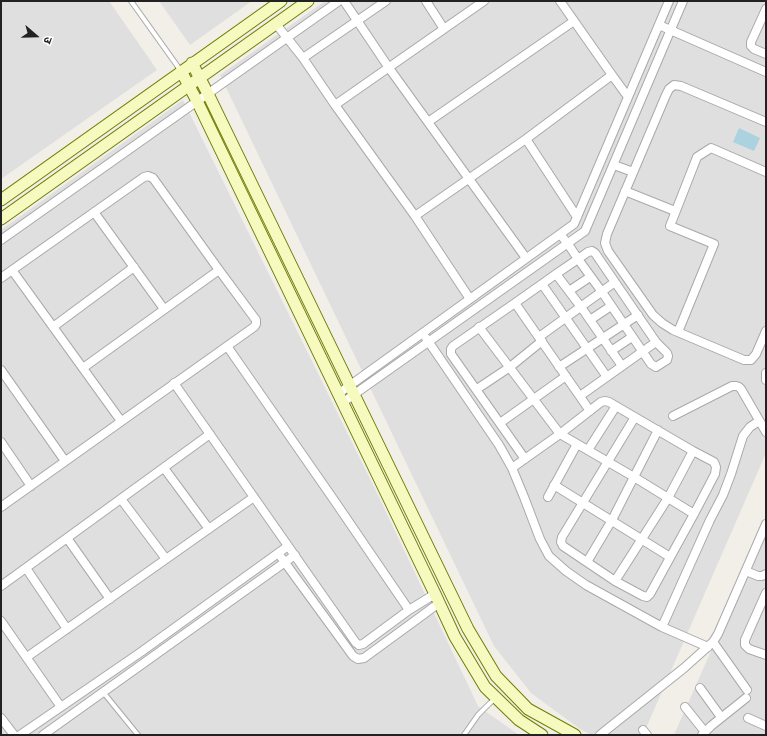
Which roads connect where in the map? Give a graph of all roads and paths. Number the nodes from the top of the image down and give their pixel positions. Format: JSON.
{"nodes":[{"id":1,"x":131,"y":1,"type":"edge"},
{"id":2,"x":281,"y":1,"type":"edge"},
{"id":3,"x":308,"y":1,"type":"edge"},
{"id":4,"x":340,"y":1,"type":"edge"},
{"id":5,"x":344,"y":1,"type":"edge"},
{"id":6,"x":386,"y":1,"type":"edge"},
{"id":7,"x":426,"y":1,"type":"edge"},
{"id":8,"x":484,"y":1,"type":"edge"},
{"id":9,"x":560,"y":1,"type":"edge"},
{"id":10,"x":669,"y":1,"type":"edge"},
{"id":11,"x":683,"y":1,"type":"edge"},
{"id":12,"x":766,"y":9,"type":"edge"},
{"id":13,"x":357,"y":20,"type":"junction"},
{"id":14,"x":574,"y":21,"type":"junction"},
{"id":15,"x":276,"y":24,"type":"junction"},
{"id":16,"x":763,"y":24,"type":"edge"},
{"id":17,"x":659,"y":25,"type":"junction"},
{"id":18,"x":444,"y":29,"type":"junction"},
{"id":19,"x":671,"y":30,"type":"junction"},
{"id":20,"x":287,"y":38,"type":"junction"},
{"id":21,"x":766,"y":54,"type":"edge"},
{"id":22,"x":303,"y":58,"type":"junction"},
{"id":23,"x":192,"y":63,"type":"junction"},
{"id":24,"x":388,"y":68,"type":"junction"},
{"id":25,"x":181,"y":71,"type":"junction"},
{"id":26,"x":766,"y":72,"type":"edge"},
{"id":27,"x":612,"y":75,"type":"junction"},
{"id":28,"x":200,"y":77,"type":"junction"},
{"id":29,"x":188,"y":86,"type":"junction"},
{"id":30,"x":208,"y":94,"type":"junction"},
{"id":31,"x":628,"y":97,"type":"junction"},
{"id":32,"x":196,"y":101,"type":"junction"},
{"id":33,"x":335,"y":105,"type":"junction"},
{"id":34,"x":428,"y":122,"type":"junction"},
{"id":35,"x":766,"y":122,"type":"edge"},
{"id":36,"x":526,"y":139,"type":"junction"},
{"id":37,"x":614,"y":165,"type":"junction"},
{"id":38,"x":634,"y":172,"type":"junction"},
{"id":39,"x":766,"y":172,"type":"edge"},
{"id":40,"x":468,"y":178,"type":"junction"},
{"id":41,"x":625,"y":191,"type":"junction"},
{"id":42,"x":1,"y":200,"type":"edge"},
{"id":43,"x":676,"y":211,"type":"junction"},
{"id":44,"x":94,"y":212,"type":"junction"},
{"id":45,"x":415,"y":216,"type":"junction"},
{"id":46,"x":577,"y":217,"type":"junction"},
{"id":47,"x":1,"y":219,"type":"edge"},
{"id":48,"x":560,"y":234,"type":"junction"},
{"id":49,"x":1,"y":240,"type":"edge"},
{"id":50,"x":568,"y":244,"type":"junction"},
{"id":51,"x":526,"y":258,"type":"junction"},
{"id":52,"x":578,"y":259,"type":"junction"},
{"id":53,"x":134,"y":268,"type":"junction"},
{"id":54,"x":12,"y":270,"type":"junction"},
{"id":55,"x":219,"y":270,"type":"junction"},
{"id":56,"x":556,"y":274,"type":"junction"},
{"id":57,"x":590,"y":277,"type":"junction"},
{"id":58,"x":1,"y":278,"type":"edge"},
{"id":59,"x":615,"y":282,"type":"junction"},
{"id":60,"x":542,"y":284,"type":"junction"},
{"id":61,"x":569,"y":291,"type":"junction"},
{"id":62,"x":602,"y":292,"type":"junction"},
{"id":63,"x":470,"y":299,"type":"junction"},
{"id":64,"x":515,"y":303,"type":"junction"},
{"id":65,"x":611,"y":306,"type":"junction"},
{"id":66,"x":581,"y":307,"type":"junction"},
{"id":67,"x":164,"y":310,"type":"junction"},
{"id":68,"x":638,"y":315,"type":"junction"},
{"id":69,"x":566,"y":318,"type":"junction"},
{"id":70,"x":590,"y":320,"type":"junction"},
{"id":71,"x":624,"y":324,"type":"junction"},
{"id":72,"x":53,"y":327,"type":"junction"},
{"id":73,"x":479,"y":327,"type":"junction"},
{"id":74,"x":766,"y":331,"type":"edge"},
{"id":75,"x":423,"y":332,"type":"junction"},
{"id":76,"x":678,"y":332,"type":"junction"},
{"id":77,"x":632,"y":337,"type":"junction"},
{"id":78,"x":602,"y":338,"type":"junction"},
{"id":79,"x":540,"y":339,"type":"junction"},
{"id":80,"x":429,"y":342,"type":"junction"},
{"id":81,"x":656,"y":342,"type":"junction"},
{"id":82,"x":227,"y":346,"type":"junction"},
{"id":83,"x":587,"y":348,"type":"junction"},
{"id":84,"x":611,"y":351,"type":"junction"},
{"id":85,"x":643,"y":351,"type":"junction"},
{"id":86,"x":622,"y":366,"type":"junction"},
{"id":87,"x":510,"y":367,"type":"junction"},
{"id":88,"x":559,"y":367,"type":"junction"},
{"id":89,"x":83,"y":368,"type":"junction"},
{"id":90,"x":1,"y":370,"type":"edge"},
{"id":91,"x":766,"y":373,"type":"edge"},
{"id":92,"x":566,"y":376,"type":"junction"},
{"id":93,"x":607,"y":377,"type":"junction"},
{"id":94,"x":766,"y":380,"type":"edge"},
{"id":95,"x":174,"y":384,"type":"junction"},
{"id":96,"x":477,"y":389,"type":"junction"},
{"id":97,"x":352,"y":390,"type":"junction"},
{"id":98,"x":580,"y":396,"type":"junction"},
{"id":99,"x":340,"y":399,"type":"junction"},
{"id":100,"x":534,"y":400,"type":"junction"},
{"id":101,"x":616,"y":406,"type":"junction"},
{"id":102,"x":590,"y":411,"type":"junction"},
{"id":103,"x":673,"y":416,"type":"dead end"},
{"id":104,"x":635,"y":417,"type":"junction"},
{"id":105,"x":121,"y":422,"type":"junction"},
{"id":106,"x":762,"y":422,"type":"edge"},
{"id":107,"x":500,"y":423,"type":"junction"},
{"id":108,"x":658,"y":430,"type":"junction"},
{"id":109,"x":766,"y":432,"type":"edge"},
{"id":110,"x":210,"y":434,"type":"junction"},
{"id":111,"x":560,"y":434,"type":"junction"},
{"id":112,"x":1,"y":442,"type":"edge"},
{"id":113,"x":577,"y":444,"type":"junction"},
{"id":114,"x":588,"y":450,"type":"junction"},
{"id":115,"x":693,"y":451,"type":"junction"},
{"id":116,"x":525,"y":459,"type":"junction"},
{"id":117,"x":66,"y":461,"type":"junction"},
{"id":118,"x":608,"y":462,"type":"junction"},
{"id":119,"x":164,"y":468,"type":"junction"},
{"id":120,"x":512,"y":468,"type":"junction"},
{"id":121,"x":634,"y":477,"type":"junction"},
{"id":122,"x":554,"y":485,"type":"junction"},
{"id":123,"x":31,"y":486,"type":"junction"},
{"id":124,"x":254,"y":497,"type":"junction"},
{"id":125,"x":548,"y":497,"type":"dead end"},
{"id":126,"x":668,"y":498,"type":"junction"},
{"id":127,"x":121,"y":499,"type":"junction"},
{"id":128,"x":582,"y":502,"type":"junction"},
{"id":129,"x":1,"y":507,"type":"edge"},
{"id":130,"x":694,"y":514,"type":"junction"},
{"id":131,"x":612,"y":520,"type":"junction"},
{"id":132,"x":766,"y":524,"type":"edge"},
{"id":133,"x":209,"y":529,"type":"junction"},
{"id":134,"x":67,"y":538,"type":"junction"},
{"id":135,"x":642,"y":539,"type":"junction"},
{"id":136,"x":288,"y":546,"type":"junction"},
{"id":137,"x":278,"y":553,"type":"junction"},
{"id":138,"x":295,"y":556,"type":"junction"},
{"id":139,"x":670,"y":557,"type":"junction"},
{"id":140,"x":166,"y":559,"type":"junction"},
{"id":141,"x":285,"y":562,"type":"junction"},
{"id":142,"x":588,"y":562,"type":"junction"},
{"id":143,"x":26,"y":568,"type":"junction"},
{"id":144,"x":746,"y":571,"type":"junction"},
{"id":145,"x":766,"y":574,"type":"edge"},
{"id":146,"x":615,"y":581,"type":"junction"},
{"id":147,"x":1,"y":586,"type":"edge"},
{"id":148,"x":766,"y":592,"type":"edge"},
{"id":149,"x":437,"y":598,"type":"junction"},
{"id":150,"x":110,"y":599,"type":"junction"},
{"id":151,"x":409,"y":610,"type":"junction"},
{"id":152,"x":1,"y":621,"type":"edge"},
{"id":153,"x":662,"y":627,"type":"junction"},
{"id":154,"x":67,"y":629,"type":"junction"},
{"id":155,"x":359,"y":645,"type":"junction"},
{"id":156,"x":710,"y":645,"type":"junction"},
{"id":157,"x":766,"y":655,"type":"edge"},
{"id":158,"x":27,"y":657,"type":"junction"},
{"id":159,"x":358,"y":659,"type":"junction"},
{"id":160,"x":700,"y":688,"type":"dead end"},
{"id":161,"x":86,"y":690,"type":"junction"},
{"id":162,"x":103,"y":691,"type":"junction"},
{"id":163,"x":497,"y":698,"type":"junction"},
{"id":164,"x":92,"y":699,"type":"junction"},
{"id":165,"x":61,"y":707,"type":"junction"},
{"id":166,"x":685,"y":707,"type":"dead end"},
{"id":167,"x":721,"y":717,"type":"junction"},
{"id":168,"x":1,"y":718,"type":"edge"},
{"id":169,"x":748,"y":718,"type":"dead end"},
{"id":170,"x":766,"y":726,"type":"edge"},
{"id":171,"x":703,"y":733,"type":"edge"},
{"id":172,"x":14,"y":735,"type":"edge"},
{"id":173,"x":20,"y":735,"type":"edge"},
{"id":174,"x":43,"y":735,"type":"edge"},
{"id":175,"x":138,"y":735,"type":"edge"},
{"id":176,"x":464,"y":735,"type":"edge"},
{"id":177,"x":542,"y":735,"type":"edge"},
{"id":178,"x":575,"y":735,"type":"edge"},
{"id":179,"x":600,"y":735,"type":"edge"}],
"edges":[{"from":1,"to":25,"type":"lane"},
{"from":2,"to":23,"type":"street"},
{"from":3,"to":15,"type":"street"},
{"from":4,"to":20,"type":"street"},
{"from":5,"to":13,"type":"street"},
{"from":6,"to":13,"type":"street"},
{"from":7,"to":18,"type":"street"},
{"from":8,"to":18,"type":"street"},
{"from":9,"to":14,"type":"street"},
{"from":10,"to":17,"type":"street"},
{"from":11,"to":19,"type":"street"},
{"from":12,"to":16,"type":"street"},
{"from":13,"to":22,"type":"street"},
{"from":13,"to":24,"type":"street"},
{"from":14,"to":27,"type":"street"},
{"from":14,"to":34,"type":"street"},
{"from":15,"to":20,"type":"street"},
{"from":15,"to":28,"type":"street"},
{"from":16,"to":21,"type":"street"},
{"from":17,"to":19,"type":"street"},
{"from":17,"to":31,"type":"street"},
{"from":18,"to":24,"type":"street"},
{"from":19,"to":26,"type":"street"},
{"from":19,"to":37,"type":"street"},
{"from":20,"to":22,"type":"street"},
{"from":20,"to":30,"type":"street"},
{"from":22,"to":33,"type":"street"},
{"from":23,"to":25,"type":"street"},
{"from":23,"to":28,"type":"street"},
{"from":24,"to":33,"type":"street"},
{"from":24,"to":34,"type":"street"},
{"from":25,"to":29,"type":"street"},
{"from":25,"to":42,"type":"street"},
{"from":27,"to":31,"type":"street"},
{"from":27,"to":36,"type":"street"},
{"from":28,"to":29,"type":"street"},
{"from":28,"to":30,"type":"street"},
{"from":29,"to":32,"type":"street"},
{"from":29,"to":47,"type":"street"},
{"from":30,"to":32,"type":"street"},
{"from":30,"to":97,"type":"street"},
{"from":31,"to":46,"type":"street"},
{"from":32,"to":49,"type":"street"},
{"from":32,"to":99,"type":"street"},
{"from":33,"to":45,"type":"street"},
{"from":34,"to":40,"type":"street"},
{"from":35,"to":38,"type":"street"},
{"from":36,"to":40,"type":"street"},
{"from":36,"to":46,"type":"street"},
{"from":37,"to":38,"type":"street"},
{"from":37,"to":50,"type":"street"},
{"from":38,"to":41,"type":"street"},
{"from":39,"to":43,"type":"street"},
{"from":40,"to":45,"type":"street"},
{"from":40,"to":51,"type":"street"},
{"from":41,"to":43,"type":"street"},
{"from":41,"to":76,"type":"street"},
{"from":43,"to":76,"type":"street"},
{"from":44,"to":53,"type":"street"},
{"from":44,"to":54,"type":"street"},
{"from":44,"to":55,"type":"street"},
{"from":45,"to":63,"type":"street"},
{"from":46,"to":48,"type":"street"},
{"from":48,"to":50,"type":"street"},
{"from":48,"to":51,"type":"street"},
{"from":50,"to":52,"type":"street"},
{"from":50,"to":80,"type":"street"},
{"from":51,"to":63,"type":"street"},
{"from":52,"to":56,"type":"street"},
{"from":52,"to":57,"type":"street"},
{"from":52,"to":59,"type":"street"},
{"from":53,"to":67,"type":"street"},
{"from":53,"to":72,"type":"street"},
{"from":54,"to":58,"type":"street"},
{"from":54,"to":72,"type":"street"},
{"from":55,"to":67,"type":"street"},
{"from":55,"to":82,"type":"street"},
{"from":56,"to":60,"type":"street"},
{"from":56,"to":61,"type":"street"},
{"from":57,"to":61,"type":"street"},
{"from":57,"to":62,"type":"street"},
{"from":59,"to":62,"type":"street"},
{"from":59,"to":68,"type":"street"},
{"from":60,"to":64,"type":"street"},
{"from":60,"to":69,"type":"street"},
{"from":61,"to":66,"type":"street"},
{"from":62,"to":65,"type":"street"},
{"from":62,"to":66,"type":"street"},
{"from":63,"to":75,"type":"street"},
{"from":64,"to":73,"type":"street"},
{"from":64,"to":79,"type":"street"},
{"from":65,"to":70,"type":"street"},
{"from":65,"to":71,"type":"street"},
{"from":66,"to":69,"type":"street"},
{"from":66,"to":70,"type":"street"},
{"from":67,"to":89,"type":"street"},
{"from":68,"to":71,"type":"street"},
{"from":68,"to":81,"type":"street"},
{"from":69,"to":79,"type":"street"},
{"from":69,"to":83,"type":"street"},
{"from":70,"to":78,"type":"street"},
{"from":71,"to":77,"type":"street"},
{"from":71,"to":78,"type":"street"},
{"from":72,"to":89,"type":"street"},
{"from":73,"to":87,"type":"street"},
{"from":73,"to":96,"type":"street"},
{"from":74,"to":76,"type":"street"},
{"from":75,"to":80,"type":"street"},
{"from":75,"to":97,"type":"street"},
{"from":77,"to":84,"type":"street"},
{"from":77,"to":85,"type":"street"},
{"from":78,"to":83,"type":"street"},
{"from":78,"to":84,"type":"street"},
{"from":79,"to":87,"type":"street"},
{"from":79,"to":88,"type":"street"},
{"from":80,"to":97,"type":"street"},
{"from":80,"to":120,"type":"street"},
{"from":81,"to":85,"type":"street"},
{"from":81,"to":85,"type":"street"},
{"from":82,"to":95,"type":"street"},
{"from":82,"to":151,"type":"street"},
{"from":83,"to":88,"type":"street"},
{"from":83,"to":93,"type":"street"},
{"from":84,"to":86,"type":"street"},
{"from":85,"to":86,"type":"street"},
{"from":86,"to":93,"type":"street"},
{"from":87,"to":96,"type":"street"},
{"from":87,"to":100,"type":"street"},
{"from":88,"to":92,"type":"street"},
{"from":89,"to":105,"type":"street"},
{"from":90,"to":117,"type":"street"},
{"from":91,"to":94,"type":"street"},
{"from":92,"to":98,"type":"street"},
{"from":92,"to":100,"type":"street"},
{"from":93,"to":98,"type":"street"},
{"from":95,"to":105,"type":"street"},
{"from":95,"to":110,"type":"street"},
{"from":96,"to":107,"type":"street"},
{"from":97,"to":99,"type":"street"},
{"from":97,"to":178,"type":"street"},
{"from":98,"to":102,"type":"street"},
{"from":99,"to":149,"type":"street"},
{"from":100,"to":107,"type":"street"},
{"from":100,"to":111,"type":"street"},
{"from":101,"to":102,"type":"street"},
{"from":101,"to":104,"type":"street"},
{"from":101,"to":114,"type":"street"},
{"from":102,"to":111,"type":"street"},
{"from":103,"to":106,"type":"street"},
{"from":104,"to":108,"type":"street"},
{"from":104,"to":118,"type":"street"},
{"from":105,"to":117,"type":"street"},
{"from":106,"to":109,"type":"street"},
{"from":106,"to":153,"type":"street"},
{"from":107,"to":116,"type":"street"},
{"from":108,"to":115,"type":"street"},
{"from":108,"to":121,"type":"street"},
{"from":110,"to":119,"type":"street"},
{"from":110,"to":124,"type":"street"},
{"from":111,"to":113,"type":"street"},
{"from":111,"to":116,"type":"street"},
{"from":112,"to":123,"type":"street"},
{"from":113,"to":114,"type":"street"},
{"from":113,"to":122,"type":"street"},
{"from":114,"to":118,"type":"street"},
{"from":115,"to":126,"type":"street"},
{"from":115,"to":130,"type":"street"},
{"from":116,"to":120,"type":"street"},
{"from":117,"to":123,"type":"street"},
{"from":118,"to":121,"type":"street"},
{"from":118,"to":128,"type":"street"},
{"from":119,"to":127,"type":"street"},
{"from":119,"to":133,"type":"street"},
{"from":120,"to":153,"type":"street"},
{"from":121,"to":126,"type":"street"},
{"from":121,"to":131,"type":"street"},
{"from":122,"to":125,"type":"street"},
{"from":122,"to":128,"type":"street"},
{"from":123,"to":129,"type":"street"},
{"from":124,"to":133,"type":"street"},
{"from":124,"to":136,"type":"street"},
{"from":126,"to":130,"type":"street"},
{"from":126,"to":135,"type":"street"},
{"from":127,"to":134,"type":"street"},
{"from":127,"to":140,"type":"street"},
{"from":128,"to":131,"type":"street"},
{"from":128,"to":142,"type":"street"},
{"from":130,"to":139,"type":"street"},
{"from":131,"to":135,"type":"street"},
{"from":131,"to":142,"type":"street"},
{"from":132,"to":144,"type":"street"},
{"from":133,"to":140,"type":"street"},
{"from":134,"to":143,"type":"street"},
{"from":134,"to":150,"type":"street"},
{"from":135,"to":139,"type":"street"},
{"from":135,"to":146,"type":"street"},
{"from":136,"to":137,"type":"street"},
{"from":136,"to":138,"type":"street"},
{"from":137,"to":141,"type":"street"},
{"from":137,"to":161,"type":"street"},
{"from":138,"to":141,"type":"street"},
{"from":138,"to":155,"type":"street"},
{"from":139,"to":146,"type":"street"},
{"from":140,"to":150,"type":"street"},
{"from":141,"to":159,"type":"street"},
{"from":141,"to":162,"type":"street"},
{"from":142,"to":146,"type":"street"},
{"from":143,"to":147,"type":"street"},
{"from":143,"to":154,"type":"street"},
{"from":144,"to":145,"type":"street"},
{"from":144,"to":156,"type":"street"},
{"from":148,"to":157,"type":"street"},
{"from":149,"to":151,"type":"street"},
{"from":149,"to":159,"type":"street"},
{"from":149,"to":163,"type":"street"},
{"from":150,"to":154,"type":"street"},
{"from":151,"to":155,"type":"street"},
{"from":152,"to":158,"type":"street"},
{"from":153,"to":156,"type":"street"},
{"from":154,"to":158,"type":"street"},
{"from":155,"to":159,"type":"street"},
{"from":156,"to":167,"type":"street"},
{"from":156,"to":179,"type":"street"},
{"from":158,"to":165,"type":"street"},
{"from":160,"to":167,"type":"street"},
{"from":161,"to":164,"type":"street"},
{"from":161,"to":165,"type":"street"},
{"from":162,"to":164,"type":"street"},
{"from":162,"to":175,"type":"lane"},
{"from":163,"to":176,"type":"lane"},
{"from":163,"to":177,"type":"street"},
{"from":164,"to":174,"type":"street"},
{"from":165,"to":173,"type":"street"},
{"from":166,"to":171,"type":"street"},
{"from":167,"to":171,"type":"street"},
{"from":168,"to":172,"type":"street"},
{"from":169,"to":170,"type":"street"}]}
